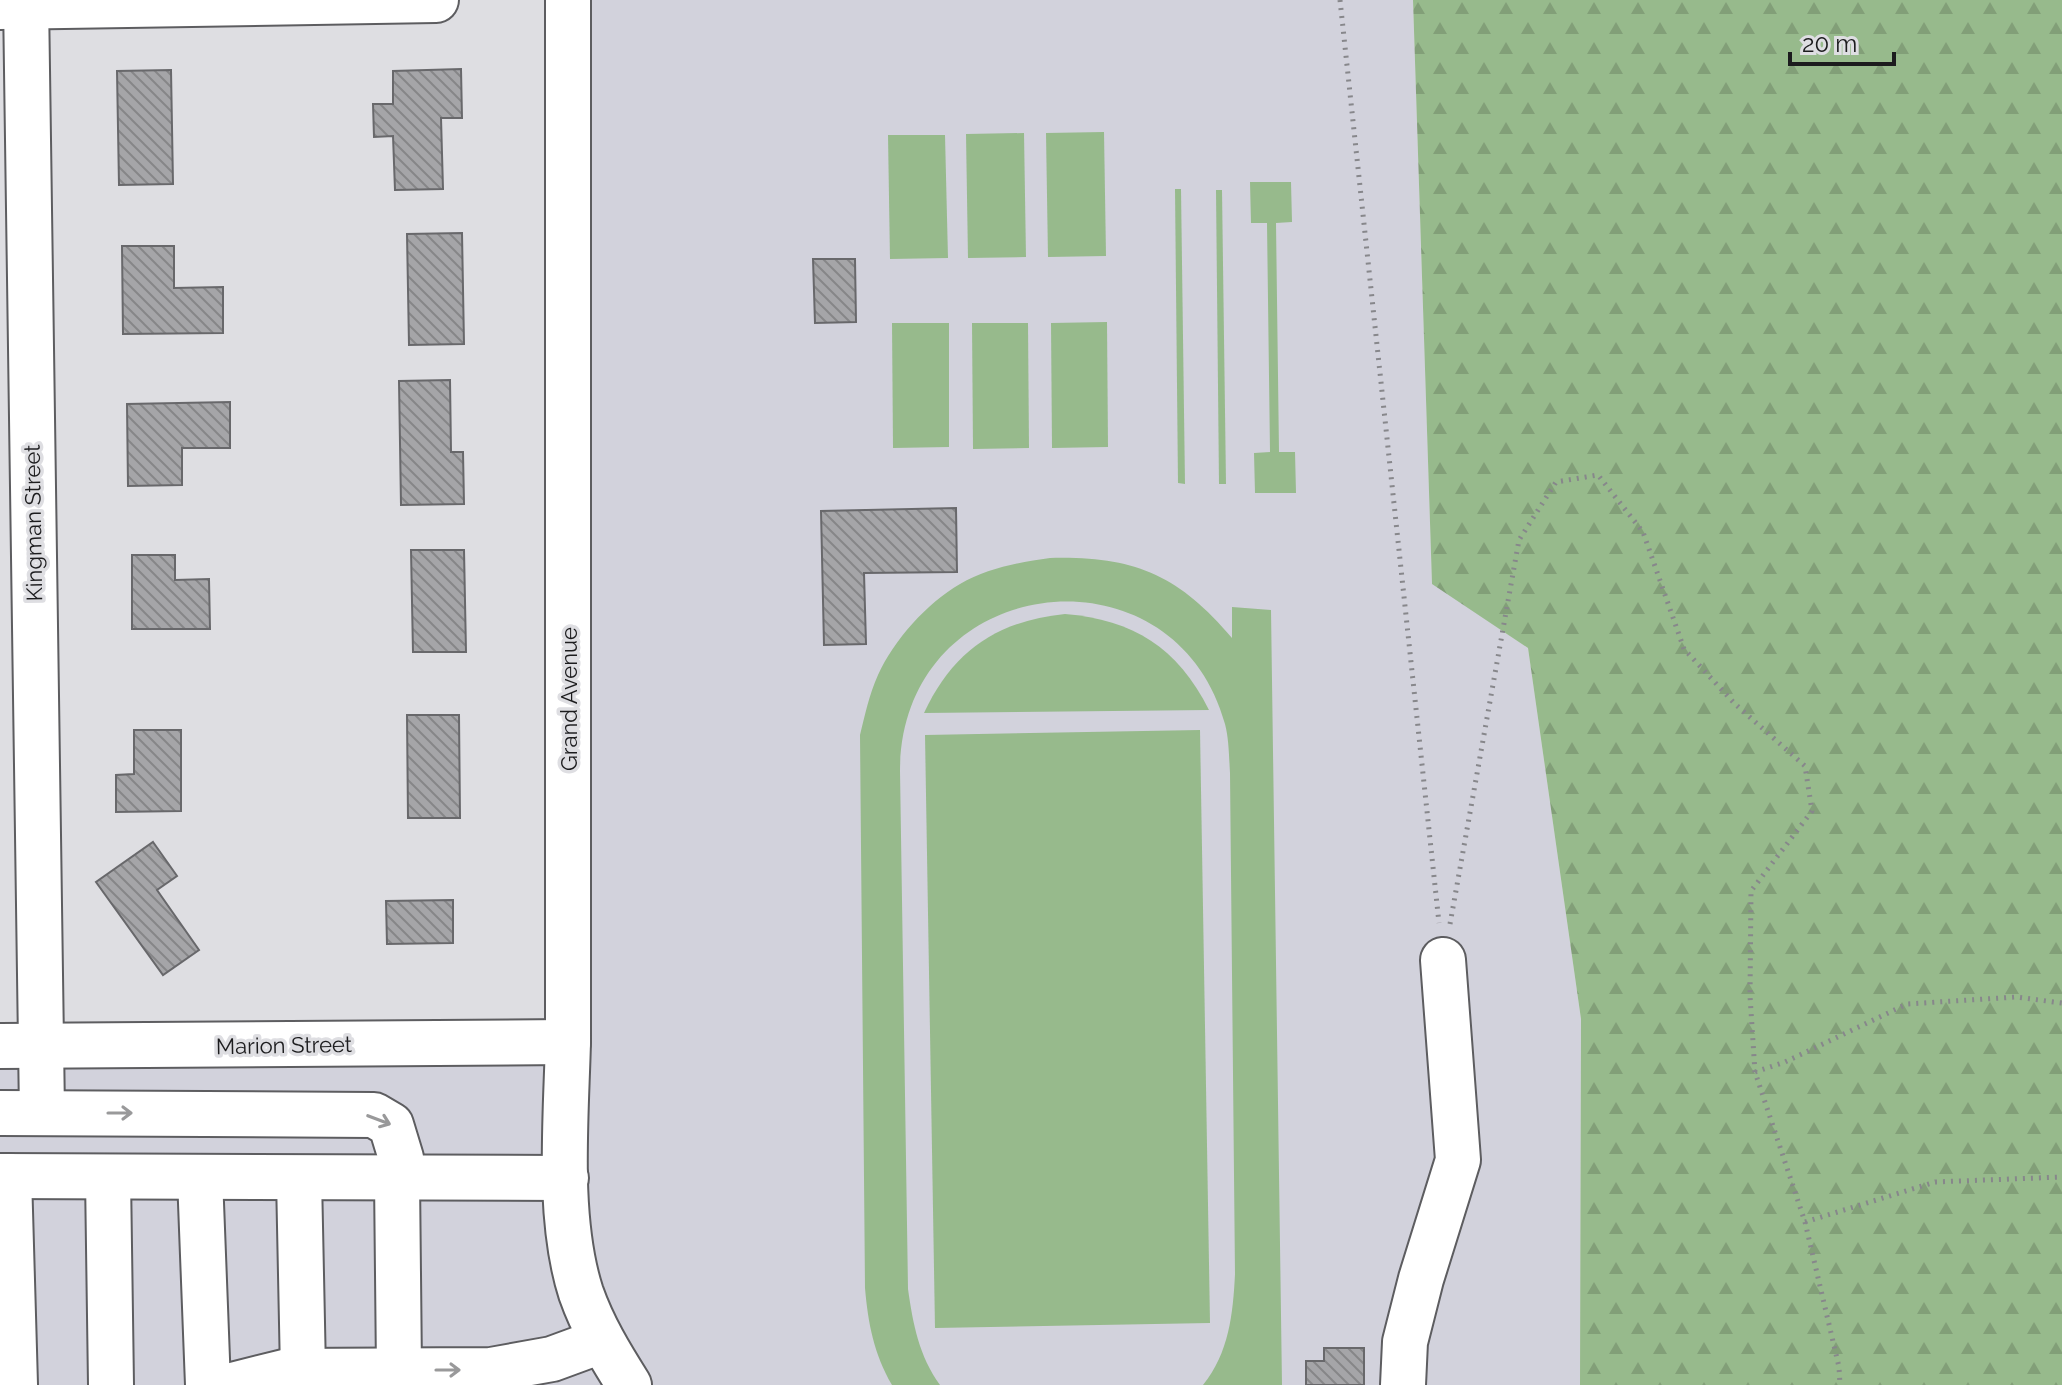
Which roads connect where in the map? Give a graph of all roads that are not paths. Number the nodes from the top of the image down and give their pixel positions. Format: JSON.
{"nodes":[{"id":1,"x":436,"y":0,"type":"edge"},
{"id":2,"x":568,"y":0,"type":"edge"},
{"id":3,"x":17,"y":5,"type":"edge"},
{"id":4,"x":1443,"y":960,"type":"road end"},
{"id":5,"x":568,"y":1042,"type":"junction"},
{"id":6,"x":20,"y":1046,"type":"edge"},
{"id":7,"x":21,"y":1113,"type":"edge"},
{"id":8,"x":5,"y":1176,"type":"edge"},
{"id":9,"x":108,"y":1177,"type":"junction"},
{"id":10,"x":200,"y":1177,"type":"junction"},
{"id":11,"x":299,"y":1178,"type":"junction"},
{"id":12,"x":397,"y":1178,"type":"junction"},
{"id":13,"x":566,"y":1178,"type":"junction"},
{"id":14,"x":601,"y":1341,"type":"junction"},
{"id":15,"x":399,"y":1370,"type":"junction"},
{"id":16,"x":303,"y":1371,"type":"junction"},
{"id":17,"x":15,"y":1385,"type":"edge"},
{"id":18,"x":111,"y":1385,"type":"edge"},
{"id":19,"x":208,"y":1385,"type":"edge"},
{"id":20,"x":232,"y":1385,"type":"edge"},
{"id":21,"x":629,"y":1385,"type":"edge"},
{"id":22,"x":1403,"y":1385,"type":"edge"}],
"edges":[{"from":1,"to":3,"type":"street"},
{"from":2,"to":5,"type":"street","name":"Grand Avenue"},
{"from":3,"to":6,"type":"street","name":"Kingman Street"},
{"from":4,"to":22,"type":"street"},
{"from":5,"to":6,"type":"street","name":"Marion Street"},
{"from":5,"to":13,"type":"street","name":"Grand Avenue"},
{"from":6,"to":7,"type":"street","name":"Kingman Street"},
{"from":7,"to":12,"type":"street","one_way":true},
{"from":8,"to":9,"type":"street"},
{"from":8,"to":17,"type":"street"},
{"from":9,"to":10,"type":"street"},
{"from":9,"to":18,"type":"street"},
{"from":10,"to":11,"type":"street"},
{"from":10,"to":19,"type":"street"},
{"from":11,"to":12,"type":"street"},
{"from":11,"to":16,"type":"street"},
{"from":12,"to":13,"type":"street"},
{"from":12,"to":15,"type":"street"},
{"from":13,"to":14,"type":"street","name":"Grand Avenue"},
{"from":15,"to":14,"type":"street","one_way":true},
{"from":14,"to":21,"type":"street","name":"Grand Avenue"},
{"from":15,"to":16,"type":"street"},
{"from":16,"to":20,"type":"street"}]}
